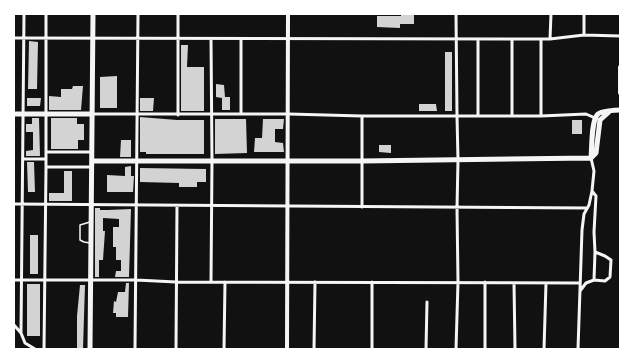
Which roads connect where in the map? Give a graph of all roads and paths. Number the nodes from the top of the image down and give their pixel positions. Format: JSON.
{"nodes":[{"id":1,"x":24,"y":14,"type":"edge"},
{"id":2,"x":46,"y":14,"type":"edge"},
{"id":3,"x":93,"y":14,"type":"edge"},
{"id":4,"x":138,"y":14,"type":"edge"},
{"id":5,"x":178,"y":14,"type":"edge"},
{"id":6,"x":288,"y":14,"type":"edge"},
{"id":7,"x":456,"y":14,"type":"edge"},
{"id":8,"x":551,"y":14,"type":"edge"},
{"id":9,"x":584,"y":14,"type":"edge"},
{"id":10,"x":584,"y":36,"type":"junction"},
{"id":11,"x":620,"y":36,"type":"edge"},
{"id":12,"x":14,"y":38,"type":"edge"},
{"id":13,"x":24,"y":38,"type":"junction"},
{"id":14,"x":46,"y":38,"type":"junction"},
{"id":15,"x":478,"y":38,"type":"junction"},
{"id":16,"x":93,"y":39,"type":"junction"},
{"id":17,"x":137,"y":39,"type":"junction"},
{"id":18,"x":178,"y":39,"type":"junction"},
{"id":19,"x":211,"y":39,"type":"junction"},
{"id":20,"x":241,"y":39,"type":"junction"},
{"id":21,"x":288,"y":39,"type":"junction"},
{"id":22,"x":456,"y":39,"type":"junction"},
{"id":23,"x":512,"y":39,"type":"junction"},
{"id":24,"x":541,"y":39,"type":"junction"},
{"id":25,"x":550,"y":39,"type":"junction"},
{"id":26,"x":620,"y":67,"type":"edge"},
{"id":27,"x":620,"y":93,"type":"edge"},
{"id":28,"x":620,"y":110,"type":"edge"},
{"id":29,"x":609,"y":112,"type":"junction"},
{"id":30,"x":14,"y":114,"type":"edge"},
{"id":31,"x":23,"y":114,"type":"junction"},
{"id":32,"x":46,"y":114,"type":"junction"},
{"id":33,"x":91,"y":114,"type":"junction"},
{"id":34,"x":211,"y":114,"type":"junction"},
{"id":35,"x":240,"y":114,"type":"junction"},
{"id":36,"x":288,"y":114,"type":"junction"},
{"id":37,"x":137,"y":115,"type":"junction"},
{"id":38,"x":178,"y":115,"type":"junction"},
{"id":39,"x":362,"y":116,"type":"junction"},
{"id":40,"x":457,"y":116,"type":"junction"},
{"id":41,"x":478,"y":116,"type":"junction"},
{"id":42,"x":512,"y":116,"type":"junction"},
{"id":43,"x":541,"y":116,"type":"junction"},
{"id":44,"x":595,"y":118,"type":"junction"},
{"id":45,"x":46,"y":152,"type":"junction"},
{"id":46,"x":92,"y":152,"type":"junction"},
{"id":47,"x":591,"y":158,"type":"junction"},
{"id":48,"x":24,"y":159,"type":"junction"},
{"id":49,"x":46,"y":159,"type":"junction"},
{"id":50,"x":136,"y":160,"type":"junction"},
{"id":51,"x":212,"y":160,"type":"junction"},
{"id":52,"x":288,"y":160,"type":"junction"},
{"id":53,"x":458,"y":160,"type":"junction"},
{"id":54,"x":92,"y":161,"type":"junction"},
{"id":55,"x":362,"y":161,"type":"junction"},
{"id":56,"x":46,"y":167,"type":"junction"},
{"id":57,"x":92,"y":167,"type":"junction"},
{"id":58,"x":592,"y":190,"type":"junction"},
{"id":59,"x":14,"y":204,"type":"edge"},
{"id":60,"x":23,"y":204,"type":"junction"},
{"id":61,"x":46,"y":205,"type":"junction"},
{"id":62,"x":92,"y":205,"type":"junction"},
{"id":63,"x":136,"y":206,"type":"junction"},
{"id":64,"x":177,"y":206,"type":"junction"},
{"id":65,"x":211,"y":206,"type":"junction"},
{"id":66,"x":287,"y":206,"type":"junction"},
{"id":67,"x":362,"y":206,"type":"junction"},
{"id":68,"x":456,"y":208,"type":"junction"},
{"id":69,"x":587,"y":208,"type":"junction"},
{"id":70,"x":91,"y":221,"type":"junction"},
{"id":71,"x":91,"y":243,"type":"junction"},
{"id":72,"x":595,"y":252,"type":"junction"},
{"id":73,"x":14,"y":280,"type":"edge"},
{"id":74,"x":23,"y":280,"type":"junction"},
{"id":75,"x":46,"y":280,"type":"junction"},
{"id":76,"x":91,"y":280,"type":"junction"},
{"id":77,"x":136,"y":280,"type":"junction"},
{"id":78,"x":594,"y":280,"type":"junction"},
{"id":79,"x":176,"y":282,"type":"junction"},
{"id":80,"x":211,"y":282,"type":"junction"},
{"id":81,"x":225,"y":282,"type":"junction"},
{"id":82,"x":287,"y":282,"type":"junction"},
{"id":83,"x":315,"y":282,"type":"junction"},
{"id":84,"x":372,"y":282,"type":"junction"},
{"id":85,"x":458,"y":282,"type":"junction"},
{"id":86,"x":486,"y":282,"type":"junction"},
{"id":87,"x":514,"y":283,"type":"junction"},
{"id":88,"x":546,"y":283,"type":"junction"},
{"id":89,"x":580,"y":283,"type":"junction"},
{"id":90,"x":580,"y":291,"type":"junction"},
{"id":91,"x":427,"y":302,"type":"dead end"},
{"id":92,"x":14,"y":325,"type":"edge"},
{"id":93,"x":21,"y":332,"type":"junction"},
{"id":94,"x":35,"y":349,"type":"edge"},
{"id":95,"x":44,"y":349,"type":"edge"},
{"id":96,"x":90,"y":349,"type":"edge"},
{"id":97,"x":134,"y":349,"type":"edge"},
{"id":98,"x":176,"y":349,"type":"edge"},
{"id":99,"x":224,"y":349,"type":"edge"},
{"id":100,"x":287,"y":349,"type":"edge"},
{"id":101,"x":314,"y":349,"type":"edge"},
{"id":102,"x":372,"y":349,"type":"edge"},
{"id":103,"x":426,"y":349,"type":"edge"},
{"id":104,"x":456,"y":349,"type":"edge"},
{"id":105,"x":485,"y":349,"type":"edge"},
{"id":106,"x":515,"y":349,"type":"edge"},
{"id":107,"x":544,"y":349,"type":"edge"},
{"id":108,"x":578,"y":349,"type":"edge"}],
"edges":[{"from":1,"to":13,"type":"street"},
{"from":2,"to":14,"type":"street"},
{"from":3,"to":16,"type":"main road"},
{"from":4,"to":17,"type":"street"},
{"from":5,"to":18,"type":"street"},
{"from":6,"to":21,"type":"street"},
{"from":7,"to":22,"type":"street"},
{"from":8,"to":25,"type":"street"},
{"from":9,"to":10,"type":"street"},
{"from":10,"to":11,"type":"street"},
{"from":10,"to":25,"type":"street"},
{"from":12,"to":13,"type":"street"},
{"from":13,"to":14,"type":"street"},
{"from":13,"to":31,"type":"street"},
{"from":14,"to":16,"type":"street"},
{"from":14,"to":32,"type":"street"},
{"from":15,"to":22,"type":"street"},
{"from":15,"to":23,"type":"street"},
{"from":15,"to":41,"type":"street"},
{"from":16,"to":17,"type":"street"},
{"from":16,"to":33,"type":"main road"},
{"from":17,"to":18,"type":"street"},
{"from":17,"to":37,"type":"street"},
{"from":18,"to":19,"type":"street"},
{"from":18,"to":38,"type":"street"},
{"from":19,"to":20,"type":"street"},
{"from":19,"to":34,"type":"street"},
{"from":20,"to":21,"type":"street"},
{"from":20,"to":35,"type":"street"},
{"from":21,"to":22,"type":"street"},
{"from":21,"to":36,"type":"street"},
{"from":22,"to":40,"type":"street"},
{"from":23,"to":24,"type":"street"},
{"from":23,"to":42,"type":"street"},
{"from":24,"to":25,"type":"street"},
{"from":24,"to":43,"type":"street"},
{"from":26,"to":27,"type":"street"},
{"from":28,"to":29,"type":"main road"},
{"from":29,"to":44,"type":"main road"},
{"from":29,"to":47,"type":"main road"},
{"from":30,"to":31,"type":"main road"},
{"from":31,"to":32,"type":"main road"},
{"from":31,"to":48,"type":"street"},
{"from":32,"to":33,"type":"main road"},
{"from":32,"to":45,"type":"street"},
{"from":33,"to":37,"type":"street"},
{"from":33,"to":46,"type":"main road"},
{"from":34,"to":35,"type":"street"},
{"from":34,"to":38,"type":"street"},
{"from":34,"to":51,"type":"street"},
{"from":35,"to":36,"type":"street"},
{"from":36,"to":39,"type":"street"},
{"from":36,"to":52,"type":"street"},
{"from":37,"to":38,"type":"street"},
{"from":37,"to":50,"type":"street"},
{"from":39,"to":40,"type":"street"},
{"from":39,"to":55,"type":"street"},
{"from":40,"to":41,"type":"street"},
{"from":40,"to":53,"type":"street"},
{"from":41,"to":42,"type":"street"},
{"from":42,"to":43,"type":"street"},
{"from":43,"to":44,"type":"street"},
{"from":44,"to":47,"type":"main road"},
{"from":45,"to":46,"type":"street"},
{"from":45,"to":49,"type":"street"},
{"from":46,"to":54,"type":"main road"},
{"from":47,"to":53,"type":"main road"},
{"from":47,"to":58,"type":"street"},
{"from":48,"to":49,"type":"street"},
{"from":48,"to":60,"type":"street"},
{"from":49,"to":56,"type":"street"},
{"from":50,"to":51,"type":"main road"},
{"from":50,"to":54,"type":"main road"},
{"from":50,"to":63,"type":"street"},
{"from":51,"to":52,"type":"main road"},
{"from":51,"to":65,"type":"street"},
{"from":52,"to":55,"type":"main road"},
{"from":52,"to":66,"type":"street"},
{"from":53,"to":55,"type":"main road"},
{"from":53,"to":68,"type":"street"},
{"from":54,"to":57,"type":"main road"},
{"from":55,"to":67,"type":"street"},
{"from":56,"to":57,"type":"street"},
{"from":56,"to":61,"type":"street"},
{"from":57,"to":62,"type":"main road"},
{"from":58,"to":69,"type":"street"},
{"from":58,"to":72,"type":"street"},
{"from":59,"to":60,"type":"street"},
{"from":60,"to":61,"type":"street"},
{"from":60,"to":74,"type":"street"},
{"from":61,"to":62,"type":"street"},
{"from":61,"to":75,"type":"street"},
{"from":62,"to":63,"type":"street"},
{"from":62,"to":70,"type":"main road"},
{"from":63,"to":64,"type":"street"},
{"from":63,"to":77,"type":"street"},
{"from":64,"to":65,"type":"street"},
{"from":64,"to":79,"type":"street"},
{"from":65,"to":66,"type":"street"},
{"from":65,"to":80,"type":"street"},
{"from":66,"to":67,"type":"street"},
{"from":66,"to":82,"type":"street"},
{"from":67,"to":68,"type":"street"},
{"from":68,"to":69,"type":"street"},
{"from":68,"to":85,"type":"street"},
{"from":69,"to":89,"type":"street"},
{"from":70,"to":71,"type":"main road"},
{"from":70,"to":71,"type":"lane"},
{"from":71,"to":76,"type":"main road"},
{"from":72,"to":78,"type":"street"},
{"from":72,"to":78,"type":"street"},
{"from":73,"to":74,"type":"street"},
{"from":74,"to":75,"type":"street"},
{"from":74,"to":93,"type":"street"},
{"from":75,"to":76,"type":"street"},
{"from":75,"to":95,"type":"street"},
{"from":76,"to":77,"type":"street"},
{"from":76,"to":96,"type":"main road"},
{"from":77,"to":79,"type":"street"},
{"from":77,"to":97,"type":"street"},
{"from":78,"to":90,"type":"street"},
{"from":79,"to":80,"type":"street"},
{"from":79,"to":98,"type":"street"},
{"from":80,"to":81,"type":"street"},
{"from":81,"to":82,"type":"street"},
{"from":81,"to":99,"type":"street"},
{"from":82,"to":83,"type":"street"},
{"from":82,"to":100,"type":"street"},
{"from":83,"to":84,"type":"street"},
{"from":83,"to":101,"type":"street"},
{"from":84,"to":85,"type":"street"},
{"from":84,"to":102,"type":"street"},
{"from":85,"to":86,"type":"street"},
{"from":85,"to":104,"type":"street"},
{"from":86,"to":87,"type":"street"},
{"from":86,"to":105,"type":"street"},
{"from":87,"to":88,"type":"street"},
{"from":87,"to":106,"type":"street"},
{"from":88,"to":89,"type":"street"},
{"from":88,"to":107,"type":"street"},
{"from":89,"to":90,"type":"street"},
{"from":90,"to":108,"type":"street"},
{"from":91,"to":103,"type":"street"},
{"from":92,"to":93,"type":"street"},
{"from":93,"to":94,"type":"street"}]}
